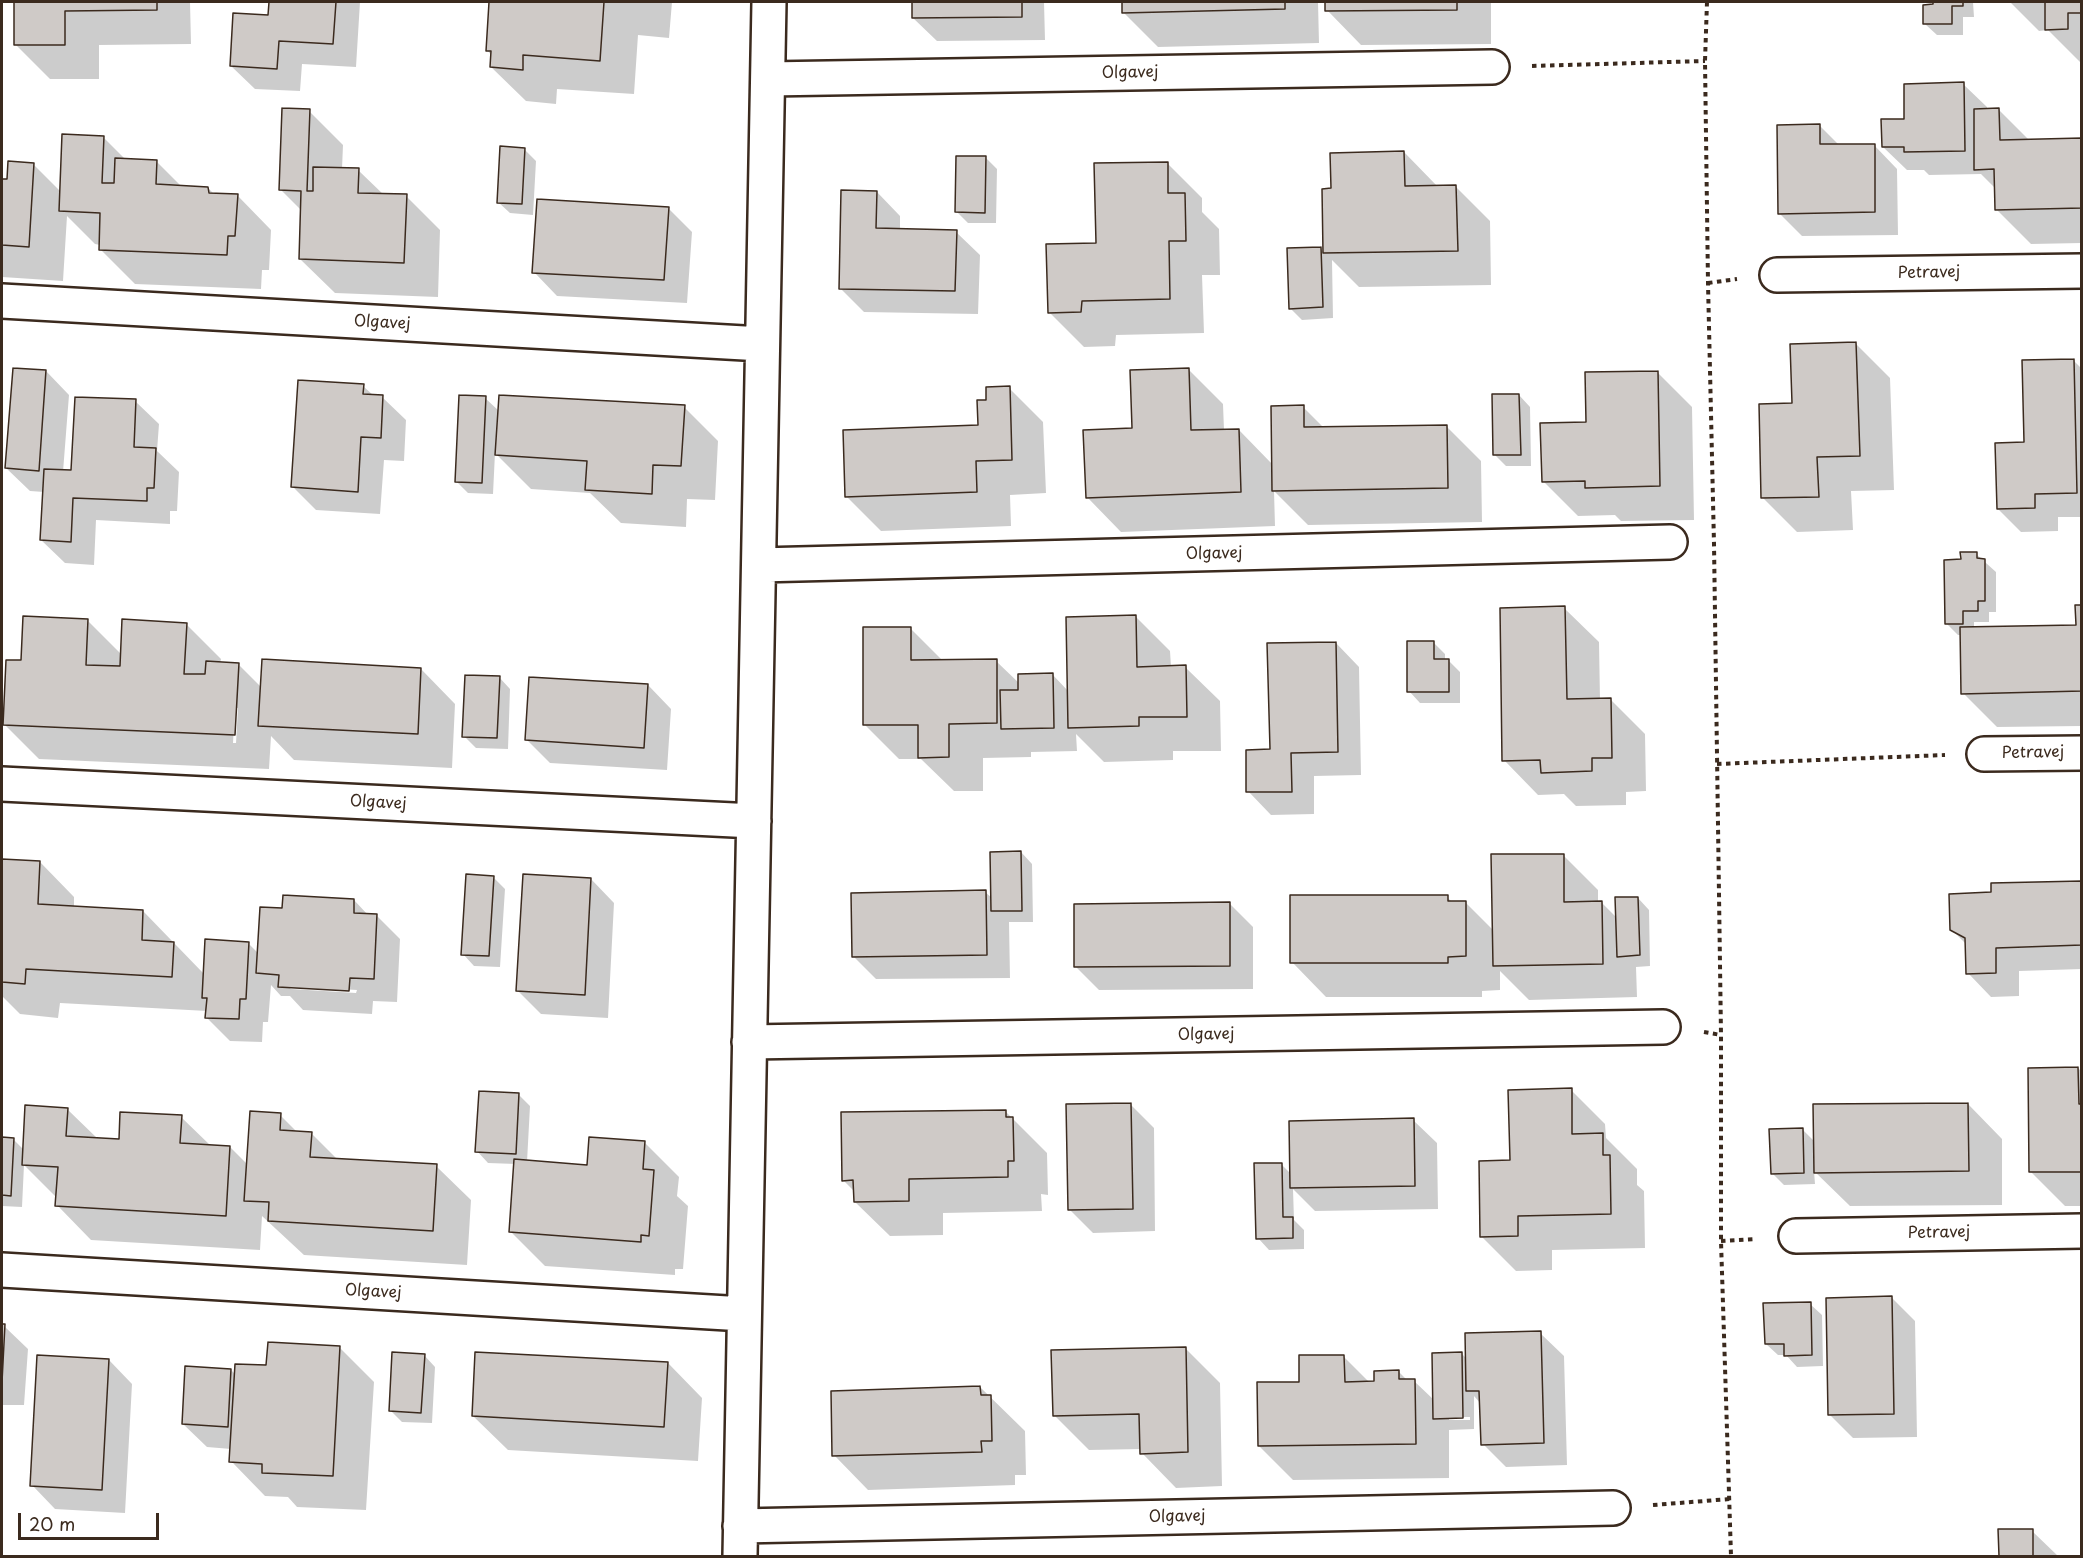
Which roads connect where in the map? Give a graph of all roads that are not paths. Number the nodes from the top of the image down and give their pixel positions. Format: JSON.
{"nodes":[{"id":1,"x":769,"y":2,"type":"edge"},
{"id":2,"x":1492,"y":67,"type":"road end"},
{"id":3,"x":768,"y":79,"type":"junction"},
{"id":4,"x":2082,"y":271,"type":"edge"},
{"id":5,"x":1777,"y":275,"type":"dead end"},
{"id":6,"x":2,"y":301,"type":"edge"},
{"id":7,"x":762,"y":345,"type":"junction"},
{"id":8,"x":1670,"y":542,"type":"dead end"},
{"id":9,"x":759,"y":565,"type":"junction"},
{"id":10,"x":2082,"y":753,"type":"edge"},
{"id":11,"x":1984,"y":754,"type":"road end"},
{"id":12,"x":2,"y":784,"type":"edge"},
{"id":13,"x":754,"y":821,"type":"junction"},
{"id":14,"x":1663,"y":1027,"type":"dead end"},
{"id":15,"x":749,"y":1042,"type":"junction"},
{"id":16,"x":2082,"y":1231,"type":"edge"},
{"id":17,"x":1796,"y":1236,"type":"dead end"},
{"id":18,"x":2,"y":1270,"type":"edge"},
{"id":19,"x":744,"y":1314,"type":"junction"},
{"id":20,"x":1613,"y":1508,"type":"road end"},
{"id":21,"x":740,"y":1541,"type":"edge"}],
"edges":[{"from":1,"to":3,"type":"street","name":"Olgavej"},
{"from":2,"to":3,"type":"street","name":"Olgavej"},
{"from":3,"to":7,"type":"street","name":"Olgavej"},
{"from":4,"to":5,"type":"street","name":"Petravej"},
{"from":6,"to":7,"type":"street","name":"Olgavej"},
{"from":7,"to":9,"type":"street","name":"Olgavej"},
{"from":8,"to":9,"type":"street","name":"Olgavej"},
{"from":9,"to":13,"type":"street","name":"Olgavej"},
{"from":10,"to":11,"type":"street","name":"Petravej"},
{"from":12,"to":13,"type":"street","name":"Olgavej"},
{"from":13,"to":15,"type":"street","name":"Olgavej"},
{"from":14,"to":15,"type":"street","name":"Olgavej"},
{"from":15,"to":19,"type":"street","name":"Olgavej"},
{"from":16,"to":17,"type":"street","name":"Petravej"},
{"from":18,"to":19,"type":"street","name":"Olgavej"},
{"from":19,"to":21,"type":"street","name":"Olgavej"},
{"from":20,"to":21,"type":"street","name":"Olgavej"}]}
